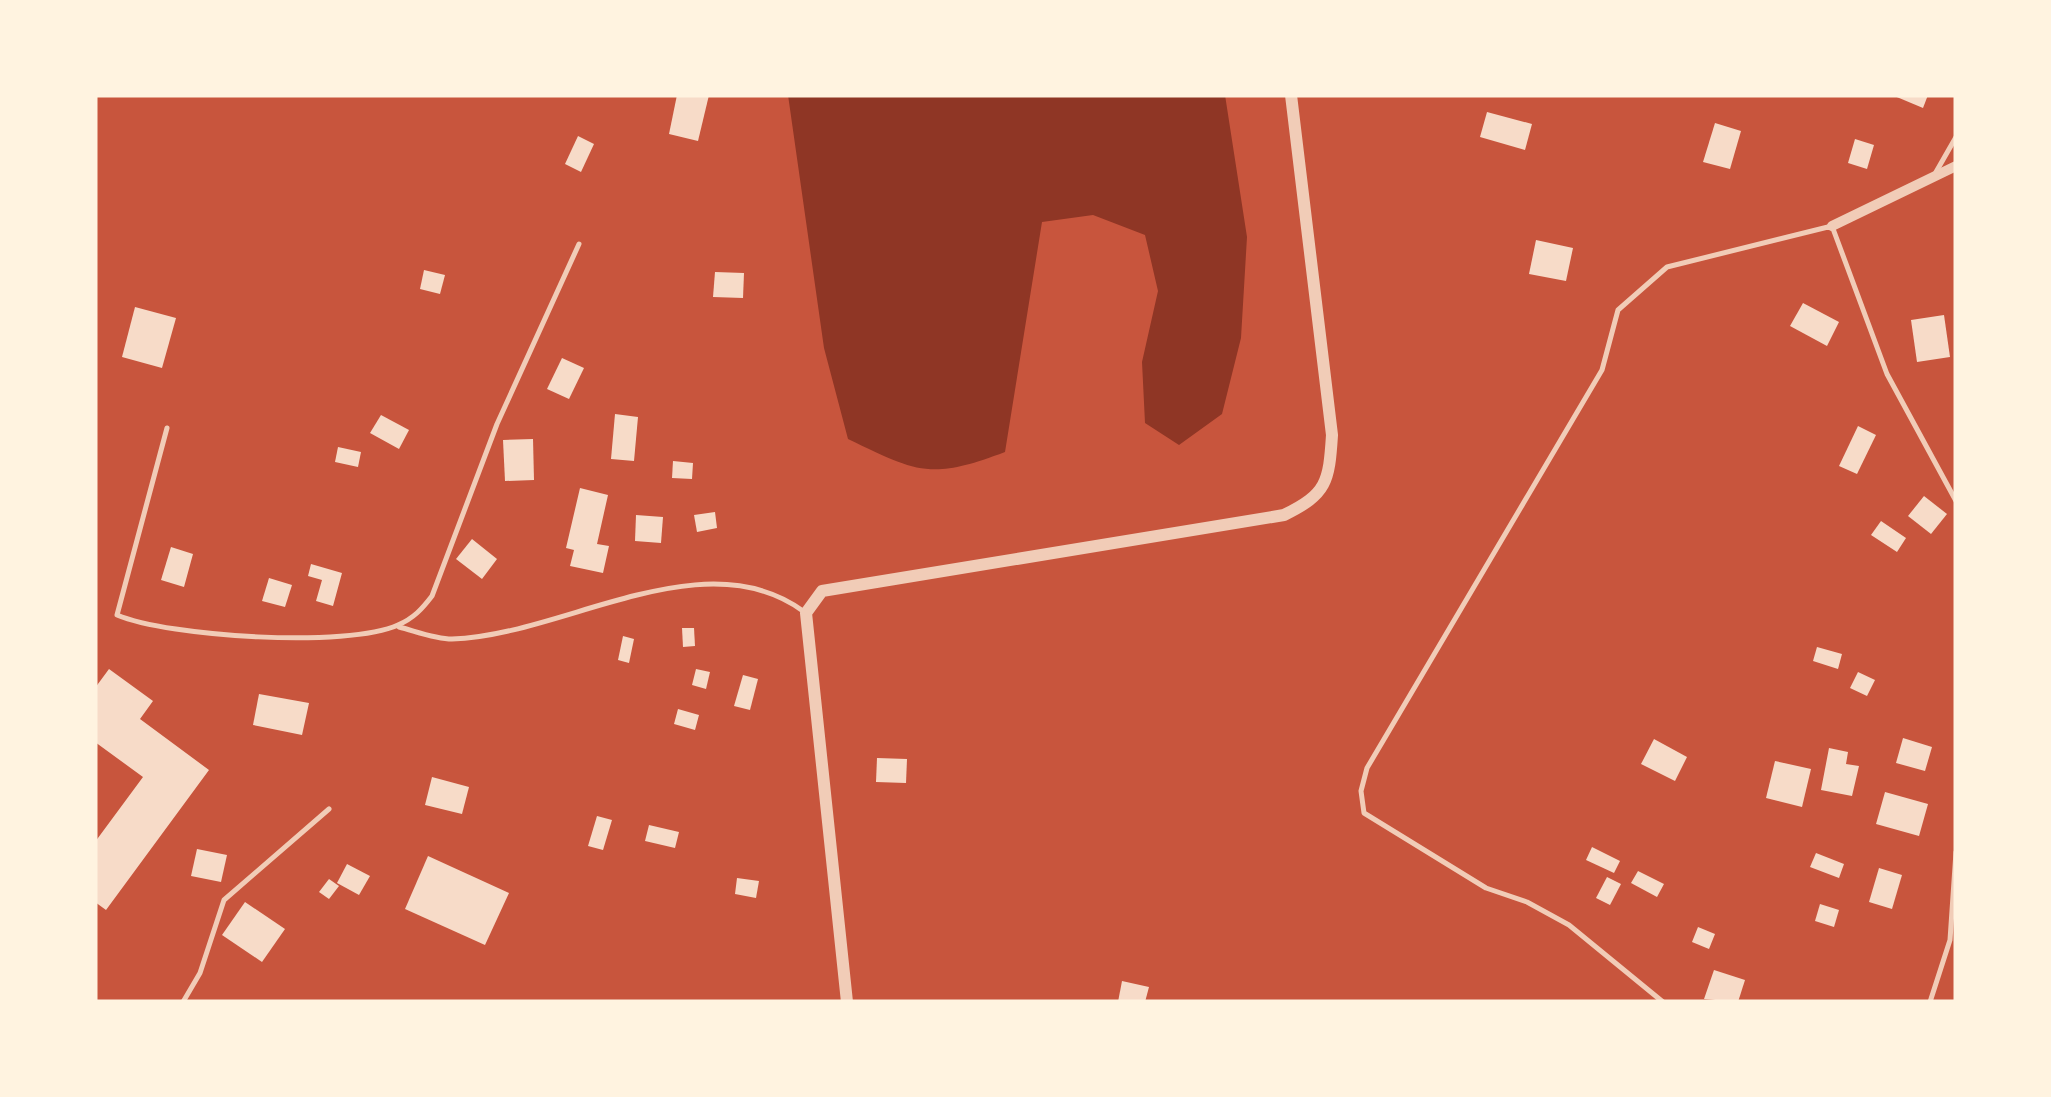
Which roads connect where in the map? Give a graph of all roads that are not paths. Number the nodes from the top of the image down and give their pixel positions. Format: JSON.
{"nodes":[{"id":1,"x":1290,"y":95,"type":"edge"},
{"id":2,"x":1956,"y":136,"type":"edge"},
{"id":3,"x":1956,"y":166,"type":"edge"},
{"id":4,"x":1935,"y":175,"type":"junction"},
{"id":5,"x":1832,"y":226,"type":"junction"},
{"id":6,"x":579,"y":244,"type":"dead end"},
{"id":7,"x":167,"y":428,"type":"dead end"},
{"id":8,"x":1956,"y":500,"type":"edge"},
{"id":9,"x":806,"y":613,"type":"junction"},
{"id":10,"x":396,"y":626,"type":"junction"},
{"id":11,"x":329,"y":809,"type":"dead end"},
{"id":12,"x":1956,"y":852,"type":"edge"},
{"id":13,"x":183,"y":1002,"type":"edge"},
{"id":14,"x":847,"y":1002,"type":"edge"},
{"id":15,"x":1663,"y":1002,"type":"edge"},
{"id":16,"x":1930,"y":1002,"type":"edge"}],
"edges":[{"from":1,"to":9,"type":"street"},
{"from":2,"to":4,"type":"lane"},
{"from":3,"to":4,"type":"street"},
{"from":4,"to":5,"type":"street"},
{"from":5,"to":8,"type":"lane"},
{"from":5,"to":15,"type":"lane"},
{"from":6,"to":10,"type":"lane"},
{"from":7,"to":10,"type":"lane"},
{"from":9,"to":10,"type":"lane"},
{"from":9,"to":14,"type":"street"},
{"from":11,"to":13,"type":"lane"},
{"from":12,"to":16,"type":"lane"}]}
